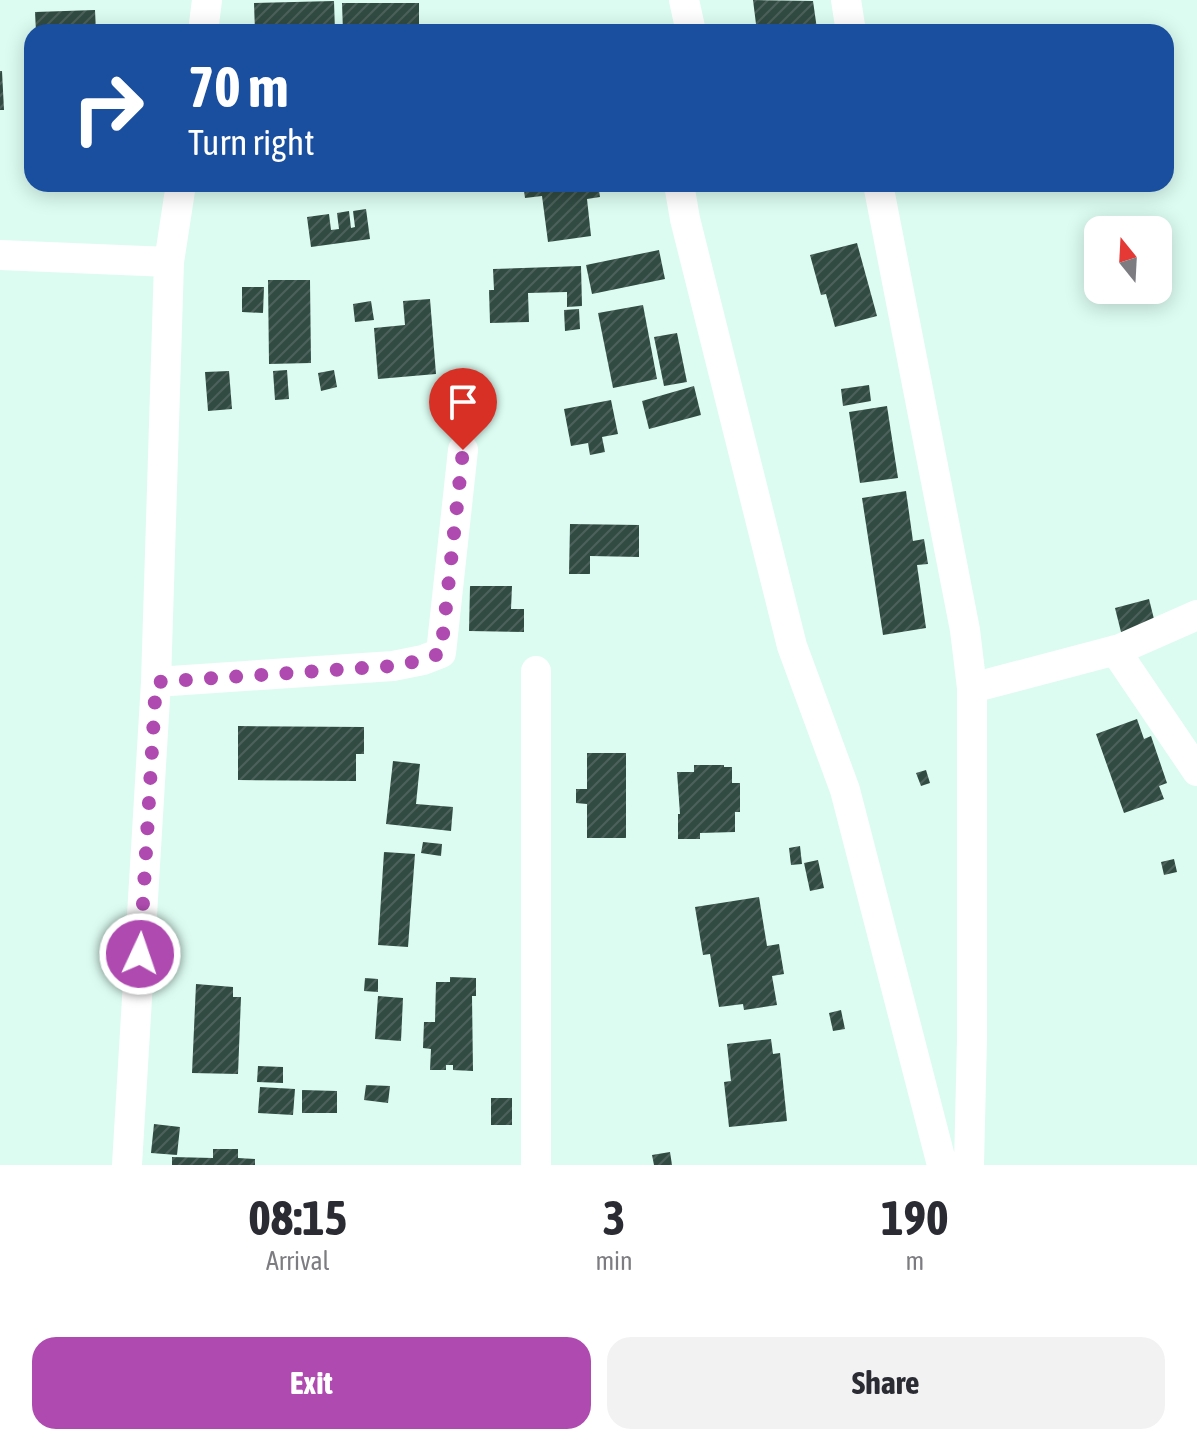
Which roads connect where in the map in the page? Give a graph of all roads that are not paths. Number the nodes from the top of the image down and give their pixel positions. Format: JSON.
{"nodes":[{"id":1,"x":207,"y":0,"type":"edge"},
{"id":2,"x":684,"y":0,"type":"edge"},
{"id":3,"x":846,"y":0,"type":"edge"},
{"id":4,"x":204,"y":24,"type":"edge"},
{"id":5,"x":689,"y":24,"type":"edge"},
{"id":6,"x":850,"y":24,"type":"edge"},
{"id":7,"x":180,"y":192,"type":"edge"},
{"id":8,"x":680,"y":192,"type":"edge"},
{"id":9,"x":880,"y":192,"type":"edge"},
{"id":10,"x":0,"y":255,"type":"edge"},
{"id":11,"x":169,"y":262,"type":"junction"},
{"id":12,"x":463,"y":450,"type":"dead end"},
{"id":13,"x":1197,"y":615,"type":"edge"},
{"id":14,"x":1115,"y":650,"type":"junction"},
{"id":15,"x":536,"y":671,"type":"dead end"},
{"id":16,"x":156,"y":682,"type":"junction"},
{"id":17,"x":972,"y":688,"type":"junction"},
{"id":18,"x":1197,"y":771,"type":"edge"},
{"id":19,"x":127,"y":1165,"type":"edge"},
{"id":20,"x":536,"y":1165,"type":"edge"},
{"id":21,"x":942,"y":1165,"type":"edge"},
{"id":22,"x":969,"y":1165,"type":"edge"}],
"edges":[{"from":1,"to":4,"type":"street"},
{"from":2,"to":5,"type":"street"},
{"from":3,"to":6,"type":"street"},
{"from":7,"to":11,"type":"street"},
{"from":8,"to":21,"type":"street"},
{"from":9,"to":17,"type":"street"},
{"from":10,"to":11,"type":"street"},
{"from":11,"to":16,"type":"street"},
{"from":12,"to":16,"type":"street"},
{"from":13,"to":14,"type":"street"},
{"from":14,"to":17,"type":"street"},
{"from":14,"to":18,"type":"street"},
{"from":15,"to":20,"type":"street"},
{"from":16,"to":19,"type":"street"},
{"from":17,"to":22,"type":"street"}]}
